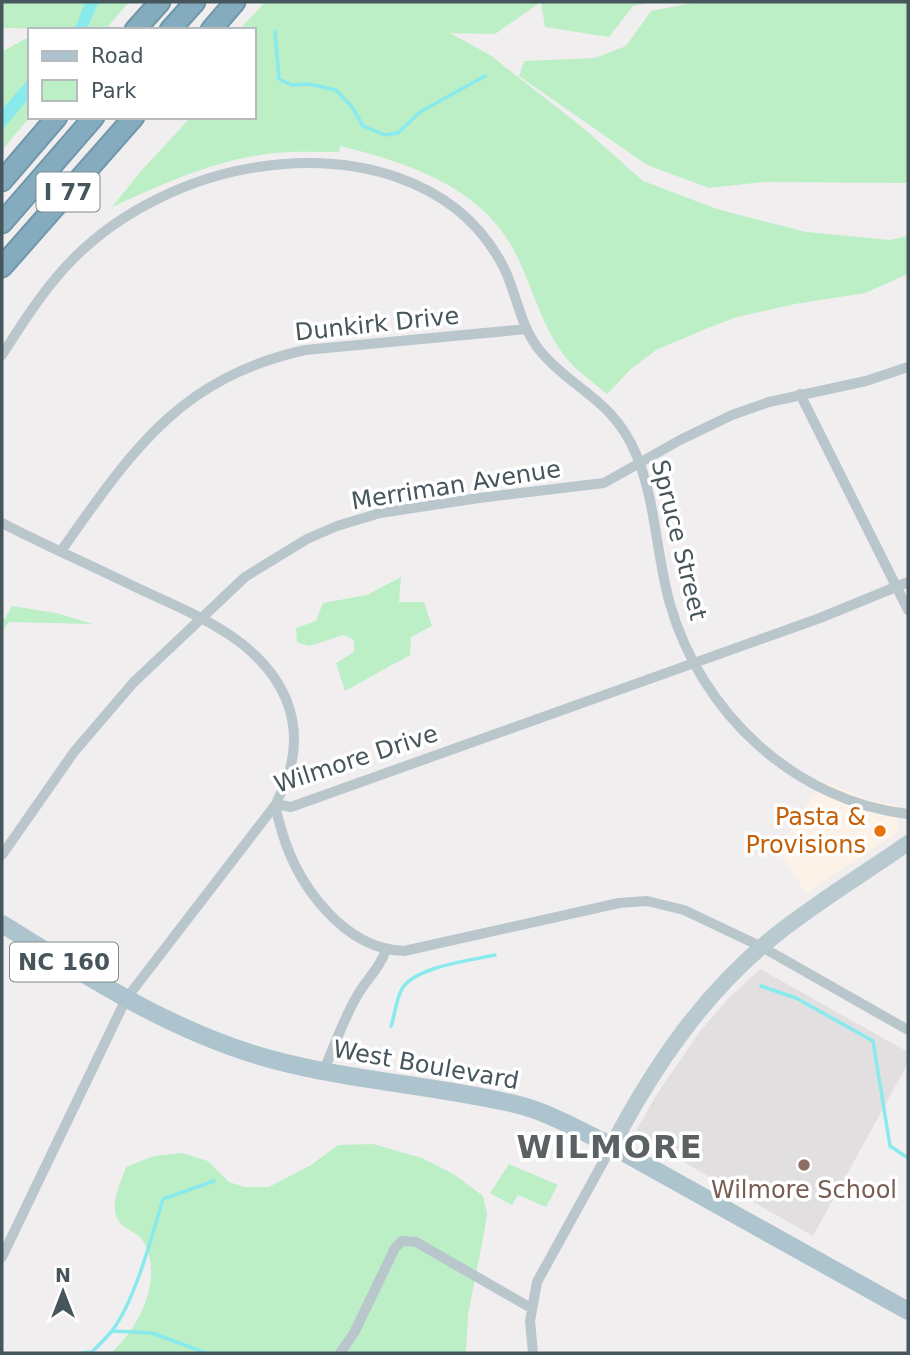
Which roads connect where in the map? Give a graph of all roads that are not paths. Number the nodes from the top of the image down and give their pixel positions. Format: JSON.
{"nodes":[{"id":1,"x":148,"y":2,"type":"edge"},
{"id":2,"x":160,"y":2,"type":"edge"},
{"id":3,"x":195,"y":2,"type":"edge"},
{"id":4,"x":235,"y":2,"type":"edge"},
{"id":5,"x":127,"y":28,"type":"edge"},
{"id":6,"x":137,"y":28,"type":"edge"},
{"id":7,"x":172,"y":28,"type":"edge"},
{"id":8,"x":213,"y":28,"type":"edge"},
{"id":9,"x":54,"y":119,"type":"edge"},
{"id":10,"x":92,"y":119,"type":"edge"},
{"id":11,"x":132,"y":119,"type":"edge"},
{"id":12,"x":2,"y":181,"type":"edge"},
{"id":13,"x":2,"y":223,"type":"edge"},
{"id":14,"x":2,"y":267,"type":"edge"},
{"id":15,"x":527,"y":329,"type":"junction"},
{"id":16,"x":2,"y":355,"type":"edge"},
{"id":17,"x":908,"y":367,"type":"edge"},
{"id":18,"x":800,"y":394,"type":"junction"},
{"id":19,"x":640,"y":463,"type":"junction"},
{"id":20,"x":2,"y":523,"type":"edge"},
{"id":21,"x":61,"y":551,"type":"junction"},
{"id":22,"x":908,"y":582,"type":"edge"},
{"id":23,"x":897,"y":588,"type":"junction"},
{"id":24,"x":908,"y":610,"type":"edge"},
{"id":25,"x":200,"y":618,"type":"junction"},
{"id":26,"x":694,"y":663,"type":"junction"},
{"id":27,"x":276,"y":804,"type":"junction"},
{"id":28,"x":908,"y":814,"type":"edge"},
{"id":29,"x":908,"y":843,"type":"edge"},
{"id":30,"x":2,"y":855,"type":"edge"},
{"id":31,"x":2,"y":924,"type":"edge"},
{"id":32,"x":762,"y":947,"type":"junction"},
{"id":33,"x":386,"y":949,"type":"junction"},
{"id":34,"x":126,"y":999,"type":"junction"},
{"id":35,"x":908,"y":1030,"type":"edge"},
{"id":36,"x":323,"y":1072,"type":"junction"},
{"id":37,"x":612,"y":1146,"type":"junction"},
{"id":38,"x":2,"y":1257,"type":"edge"},
{"id":39,"x":531,"y":1308,"type":"junction"},
{"id":40,"x":908,"y":1311,"type":"edge"},
{"id":41,"x":340,"y":1353,"type":"edge"},
{"id":42,"x":533,"y":1353,"type":"edge"}],
"edges":[{"from":1,"to":5,"type":"highway"},
{"from":2,"to":6,"type":"highway"},
{"from":3,"to":7,"type":"highway"},
{"from":4,"to":8,"type":"highway"},
{"from":9,"to":12,"type":"highway"},
{"from":10,"to":13,"type":"highway","number":"I 77"},
{"from":11,"to":14,"type":"highway","number":"I 77"},
{"from":15,"to":16,"type":"street","name":"Spruce Street"},
{"from":15,"to":19,"type":"street","name":"Spruce Street"},
{"from":15,"to":21,"type":"street","name":"Dunkirk Drive"},
{"from":17,"to":18,"type":"street","name":"Merriman Avenue"},
{"from":18,"to":19,"type":"street","name":"Merriman Avenue"},
{"from":18,"to":23,"type":"street"},
{"from":19,"to":25,"type":"street","name":"Merriman Avenue"},
{"from":19,"to":26,"type":"street","name":"Spruce Street"},
{"from":20,"to":21,"type":"street"},
{"from":21,"to":25,"type":"street"},
{"from":22,"to":23,"type":"street","name":"Wilmore Drive"},
{"from":23,"to":24,"type":"street"},
{"from":23,"to":26,"type":"street","name":"Wilmore Drive"},
{"from":25,"to":27,"type":"street"},
{"from":25,"to":30,"type":"street","name":"Merriman Avenue"},
{"from":26,"to":27,"type":"street","name":"Wilmore Drive"},
{"from":26,"to":28,"type":"street","name":"Spruce Street"},
{"from":27,"to":33,"type":"street"},
{"from":27,"to":34,"type":"street","name":"Wilmore Drive"},
{"from":29,"to":32,"type":"street"},
{"from":31,"to":34,"type":"main road","name":"West Boulevard","number":"NC 160"},
{"from":32,"to":33,"type":"street"},
{"from":32,"to":35,"type":"street"},
{"from":32,"to":37,"type":"street"},
{"from":33,"to":36,"type":"street"},
{"from":34,"to":36,"type":"main road","name":"West Boulevard","number":"NC 160"},
{"from":34,"to":38,"type":"street","name":"Wilmore Drive"},
{"from":36,"to":37,"type":"main road","name":"West Boulevard","number":"NC 160"},
{"from":37,"to":39,"type":"street"},
{"from":37,"to":40,"type":"main road","name":"West Boulevard","number":"NC 160"},
{"from":39,"to":41,"type":"street"},
{"from":39,"to":42,"type":"street"}]}
